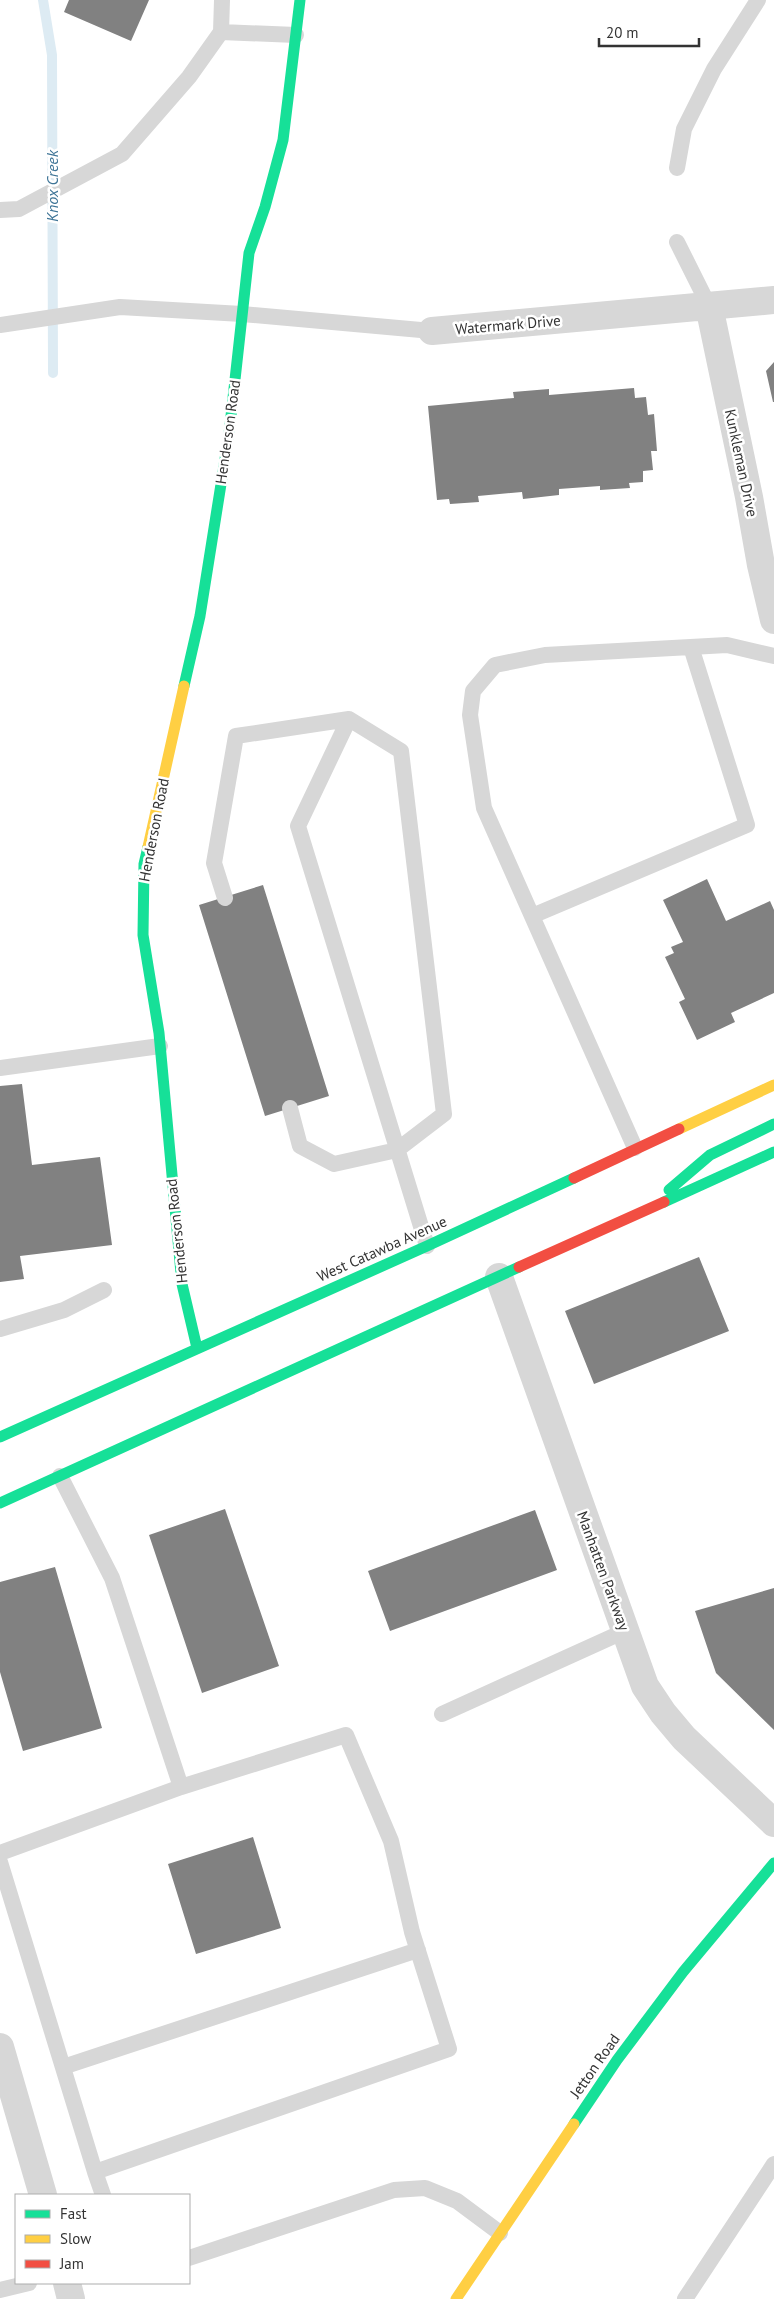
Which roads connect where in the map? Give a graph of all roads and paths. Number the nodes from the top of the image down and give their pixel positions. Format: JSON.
{"nodes":[{"id":1,"x":222,"y":0,"type":"edge"},
{"id":2,"x":300,"y":0,"type":"edge"},
{"id":3,"x":758,"y":0,"type":"edge"},
{"id":4,"x":221,"y":32,"type":"junction"},
{"id":5,"x":296,"y":35,"type":"junction"},
{"id":6,"x":677,"y":168,"type":"dead end"},
{"id":7,"x":0,"y":210,"type":"edge"},
{"id":8,"x":677,"y":242,"type":"dead end"},
{"id":9,"x":774,"y":300,"type":"edge"},
{"id":10,"x":709,"y":306,"type":"junction"},
{"id":11,"x":242,"y":314,"type":"junction"},
{"id":12,"x":0,"y":325,"type":"edge"},
{"id":13,"x":432,"y":331,"type":"joint"},
{"id":14,"x":774,"y":620,"type":"edge"},
{"id":15,"x":691,"y":647,"type":"junction"},
{"id":16,"x":774,"y":656,"type":"edge"},
{"id":17,"x":349,"y":719,"type":"junction"},
{"id":18,"x":225,"y":898,"type":"dead end"},
{"id":19,"x":532,"y":916,"type":"junction"},
{"id":20,"x":160,"y":1046,"type":"junction"},
{"id":21,"x":0,"y":1068,"type":"edge"},
{"id":22,"x":774,"y":1085,"type":"edge"},
{"id":23,"x":290,"y":1108,"type":"dead end"},
{"id":24,"x":774,"y":1124,"type":"edge"},
{"id":25,"x":635,"y":1148,"type":"junction"},
{"id":26,"x":397,"y":1150,"type":"junction"},
{"id":27,"x":774,"y":1152,"type":"edge"},
{"id":28,"x":648,"y":1209,"type":"junction"},
{"id":29,"x":427,"y":1246,"type":"junction"},
{"id":30,"x":498,"y":1278,"type":"junction"},
{"id":31,"x":104,"y":1290,"type":"dead end"},
{"id":32,"x":0,"y":1329,"type":"edge"},
{"id":33,"x":197,"y":1348,"type":"junction"},
{"id":34,"x":0,"y":1437,"type":"edge"},
{"id":35,"x":60,"y":1476,"type":"junction"},
{"id":36,"x":0,"y":1503,"type":"edge"},
{"id":37,"x":625,"y":1631,"type":"junction"},
{"id":38,"x":442,"y":1714,"type":"dead end"},
{"id":39,"x":181,"y":1787,"type":"junction"},
{"id":40,"x":774,"y":1823,"type":"edge"},
{"id":41,"x":0,"y":1853,"type":"edge"},
{"id":42,"x":0,"y":1862,"type":"edge"},
{"id":43,"x":774,"y":1863,"type":"edge"},
{"id":44,"x":418,"y":1950,"type":"junction"},
{"id":45,"x":0,"y":2047,"type":"edge"},
{"id":46,"x":63,"y":2067,"type":"junction"},
{"id":47,"x":774,"y":2164,"type":"edge"},
{"id":48,"x":95,"y":2172,"type":"junction"},
{"id":49,"x":43,"y":2194,"type":"edge"},
{"id":50,"x":103,"y":2194,"type":"edge"},
{"id":51,"x":500,"y":2233,"type":"junction"},
{"id":52,"x":190,"y":2258,"type":"edge"},
{"id":53,"x":25,"y":2284,"type":"edge"},
{"id":54,"x":67,"y":2284,"type":"edge"},
{"id":55,"x":0,"y":2290,"type":"edge"},
{"id":56,"x":72,"y":2299,"type":"edge"},
{"id":57,"x":456,"y":2299,"type":"edge"},
{"id":58,"x":685,"y":2299,"type":"edge"}],
"edges":[{"from":1,"to":4,"type":"lane"},
{"from":2,"to":5,"type":"street","name":"Henderson Road"},
{"from":3,"to":6,"type":"lane"},
{"from":4,"to":5,"type":"lane"},
{"from":4,"to":7,"type":"lane"},
{"from":5,"to":11,"type":"street","name":"Henderson Road"},
{"from":8,"to":10,"type":"lane"},
{"from":9,"to":10,"type":"street","name":"Watermark Drive"},
{"from":10,"to":13,"type":"street","name":"Watermark Drive"},
{"from":10,"to":14,"type":"street","name":"Kunkleman Drive"},
{"from":11,"to":12,"type":"lane"},
{"from":11,"to":13,"type":"lane","name":"Watermark Drive"},
{"from":11,"to":20,"type":"street","name":"Henderson Road"},
{"from":15,"to":16,"type":"lane"},
{"from":15,"to":19,"type":"lane"},
{"from":15,"to":19,"type":"lane"},
{"from":17,"to":18,"type":"lane"},
{"from":17,"to":26,"type":"lane"},
{"from":17,"to":26,"type":"lane"},
{"from":19,"to":25,"type":"lane"},
{"from":20,"to":21,"type":"lane"},
{"from":20,"to":33,"type":"street","name":"Henderson Road"},
{"from":22,"to":25,"type":"street","name":"West Catawba Avenue"},
{"from":23,"to":26,"type":"lane"},
{"from":24,"to":28,"type":"street"},
{"from":25,"to":29,"type":"street","name":"West Catawba Avenue"},
{"from":26,"to":29,"type":"lane"},
{"from":27,"to":28,"type":"street"},
{"from":28,"to":30,"type":"street"},
{"from":29,"to":33,"type":"street","name":"West Catawba Avenue"},
{"from":30,"to":35,"type":"street"},
{"from":30,"to":37,"type":"street","name":"Manhatten Parkway"},
{"from":31,"to":32,"type":"lane"},
{"from":33,"to":34,"type":"street","name":"West Catawba Avenue"},
{"from":35,"to":36,"type":"street"},
{"from":35,"to":39,"type":"lane"},
{"from":37,"to":38,"type":"lane"},
{"from":37,"to":40,"type":"street","name":"Manhatten Parkway"},
{"from":39,"to":41,"type":"lane"},
{"from":39,"to":44,"type":"lane"},
{"from":42,"to":46,"type":"lane"},
{"from":43,"to":51,"type":"street","name":"Jetton Road"},
{"from":44,"to":46,"type":"lane"},
{"from":44,"to":48,"type":"lane"},
{"from":45,"to":49,"type":"street"},
{"from":46,"to":48,"type":"lane"},
{"from":47,"to":58,"type":"lane"},
{"from":48,"to":50,"type":"lane"},
{"from":51,"to":52,"type":"lane"},
{"from":51,"to":57,"type":"street","name":"Jetton Road"},
{"from":53,"to":55,"type":"lane"},
{"from":54,"to":56,"type":"street"}]}
